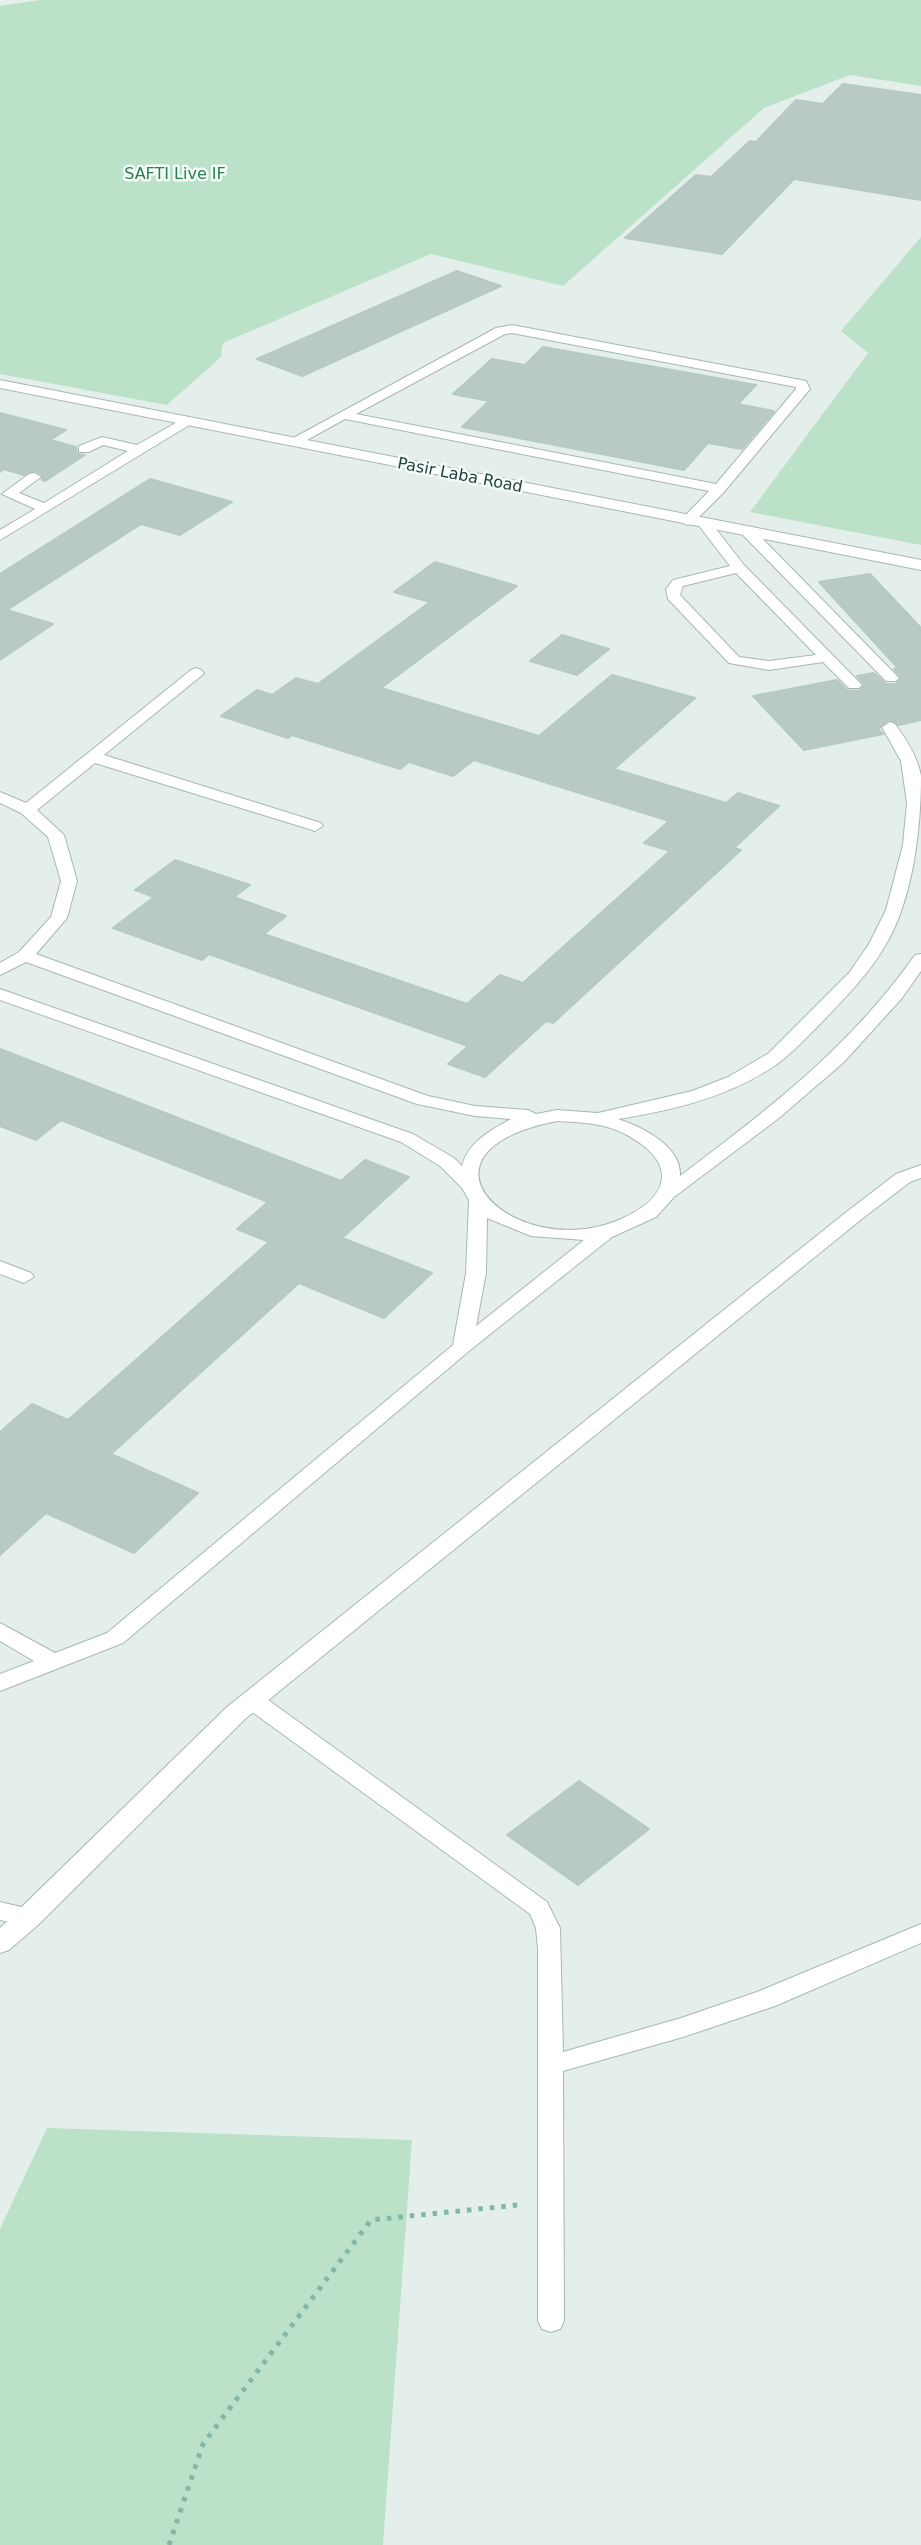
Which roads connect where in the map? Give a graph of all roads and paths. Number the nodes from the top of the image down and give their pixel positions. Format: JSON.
{"nodes":[{"id":1,"x":0,"y":384,"type":"edge"},
{"id":2,"x":343,"y":415,"type":"junction"},
{"id":3,"x":186,"y":421,"type":"junction"},
{"id":4,"x":293,"y":442,"type":"junction"},
{"id":5,"x":84,"y":449,"type":"dead end"},
{"id":6,"x":139,"y":450,"type":"junction"},
{"id":7,"x":34,"y":477,"type":"dead end"},
{"id":8,"x":719,"y":489,"type":"junction"},
{"id":9,"x":46,"y":508,"type":"junction"},
{"id":10,"x":687,"y":521,"type":"junction"},
{"id":11,"x":704,"y":523,"type":"junction"},
{"id":12,"x":747,"y":531,"type":"junction"},
{"id":13,"x":0,"y":536,"type":"edge"},
{"id":14,"x":921,"y":565,"type":"edge"},
{"id":15,"x":739,"y":568,"type":"junction"},
{"id":16,"x":827,"y":657,"type":"junction"},
{"id":17,"x":196,"y":673,"type":"dead end"},
{"id":18,"x":891,"y":678,"type":"dead end"},
{"id":19,"x":854,"y":685,"type":"dead end"},
{"id":20,"x":890,"y":727,"type":"dead end"},
{"id":21,"x":93,"y":757,"type":"junction"},
{"id":22,"x":0,"y":797,"type":"edge"},
{"id":23,"x":27,"y":810,"type":"junction"},
{"id":24,"x":315,"y":825,"type":"dead end"},
{"id":25,"x":25,"y":956,"type":"junction"},
{"id":26,"x":921,"y":959,"type":"edge"},
{"id":27,"x":0,"y":970,"type":"edge"},
{"id":28,"x":0,"y":994,"type":"edge"},
{"id":29,"x":553,"y":1116,"type":"junction"},
{"id":30,"x":597,"y":1117,"type":"junction"},
{"id":31,"x":921,"y":1171,"type":"edge"},
{"id":32,"x":474,"y":1192,"type":"junction"},
{"id":33,"x":669,"y":1193,"type":"junction"},
{"id":34,"x":605,"y":1233,"type":"junction"},
{"id":35,"x":0,"y":1267,"type":"edge"},
{"id":36,"x":24,"y":1277,"type":"dead end"},
{"id":37,"x":462,"y":1347,"type":"junction"},
{"id":38,"x":0,"y":1631,"type":"edge"},
{"id":39,"x":53,"y":1662,"type":"junction"},
{"id":40,"x":0,"y":1683,"type":"edge"},
{"id":41,"x":252,"y":1700,"type":"junction"},
{"id":42,"x":0,"y":1911,"type":"edge"},
{"id":43,"x":30,"y":1917,"type":"junction"},
{"id":44,"x":921,"y":1933,"type":"edge"},
{"id":45,"x":0,"y":1943,"type":"edge"},
{"id":46,"x":550,"y":2065,"type":"junction"},
{"id":47,"x":550,"y":2201,"type":"junction"},
{"id":48,"x":551,"y":2321,"type":"dead end"},
{"id":49,"x":169,"y":2545,"type":"edge"}],
"edges":[{"from":1,"to":3,"type":"street","name":"Pasir Laba Road"},
{"from":2,"to":4,"type":"lane"},
{"from":2,"to":8,"type":"lane"},
{"from":2,"to":8,"type":"lane"},
{"from":3,"to":4,"type":"street","name":"Pasir Laba Road"},
{"from":3,"to":6,"type":"lane"},
{"from":4,"to":10,"type":"street","name":"Pasir Laba Road"},
{"from":5,"to":6,"type":"lane"},
{"from":6,"to":9,"type":"lane"},
{"from":7,"to":9,"type":"lane"},
{"from":8,"to":10,"type":"lane"},
{"from":9,"to":13,"type":"lane"},
{"from":10,"to":11,"type":"street","name":"Pasir Laba Road"},
{"from":11,"to":12,"type":"street","name":"Pasir Laba Road"},
{"from":11,"to":15,"type":"lane"},
{"from":12,"to":14,"type":"street","name":"Pasir Laba Road"},
{"from":12,"to":18,"type":"lane"},
{"from":15,"to":16,"type":"lane"},
{"from":15,"to":16,"type":"lane"},
{"from":16,"to":19,"type":"lane"},
{"from":17,"to":21,"type":"lane"},
{"from":20,"to":30,"type":"lane"},
{"from":21,"to":23,"type":"lane"},
{"from":21,"to":24,"type":"lane"},
{"from":22,"to":23,"type":"lane"},
{"from":23,"to":25,"type":"lane"},
{"from":25,"to":27,"type":"lane"},
{"from":25,"to":29,"type":"lane"},
{"from":26,"to":33,"type":"lane"},
{"from":28,"to":32,"type":"lane"},
{"from":29,"to":30,"type":"lane"},
{"from":29,"to":32,"type":"lane"},
{"from":30,"to":33,"type":"lane"},
{"from":31,"to":41,"type":"street"},
{"from":32,"to":34,"type":"lane"},
{"from":32,"to":37,"type":"lane"},
{"from":33,"to":34,"type":"lane"},
{"from":34,"to":37,"type":"lane"},
{"from":35,"to":36,"type":"lane"},
{"from":37,"to":39,"type":"lane"},
{"from":38,"to":39,"type":"lane"},
{"from":39,"to":40,"type":"lane"},
{"from":41,"to":43,"type":"street"},
{"from":41,"to":46,"type":"lane"},
{"from":42,"to":43,"type":"lane"},
{"from":43,"to":45,"type":"street"},
{"from":44,"to":46,"type":"lane"},
{"from":46,"to":47,"type":"lane"},
{"from":47,"to":48,"type":"lane"},
{"from":47,"to":49,"type":"path"}]}
